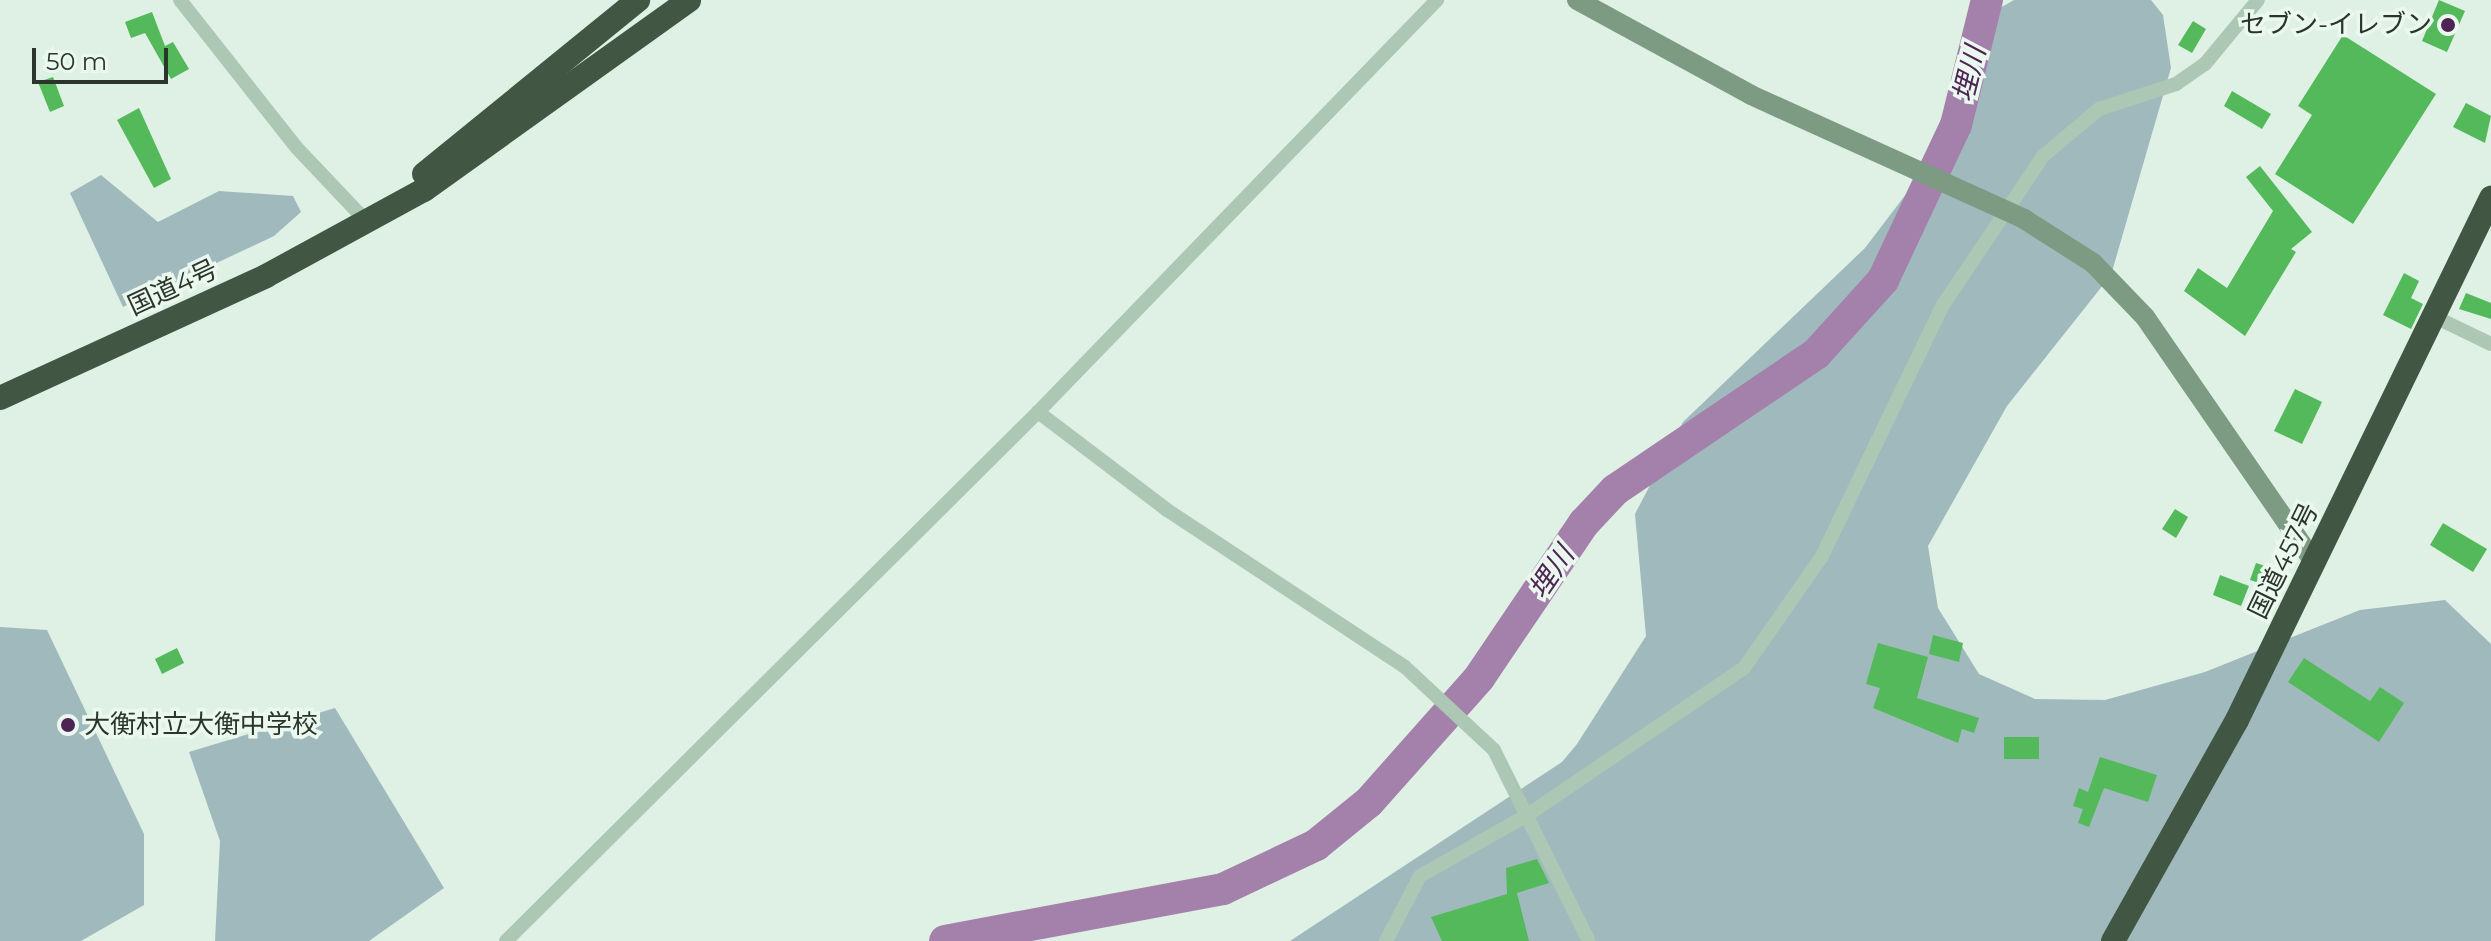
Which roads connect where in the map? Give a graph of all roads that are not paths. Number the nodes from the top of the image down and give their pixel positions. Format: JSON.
{"nodes":[{"id":1,"x":180,"y":0,"type":"edge"},
{"id":2,"x":638,"y":0,"type":"edge"},
{"id":3,"x":689,"y":0,"type":"edge"},
{"id":4,"x":1437,"y":0,"type":"edge"},
{"id":5,"x":1577,"y":0,"type":"edge"},
{"id":6,"x":2258,"y":0,"type":"edge"},
{"id":7,"x":2491,"y":198,"type":"edge"},
{"id":8,"x":1999,"y":208,"type":"junction"},
{"id":9,"x":365,"y":220,"type":"junction"},
{"id":10,"x":2433,"y":316,"type":"junction"},
{"id":11,"x":2491,"y":344,"type":"edge"},
{"id":12,"x":0,"y":398,"type":"edge"},
{"id":13,"x":1038,"y":412,"type":"junction"},
{"id":14,"x":2314,"y":562,"type":"junction"},
{"id":15,"x":1529,"y":814,"type":"junction"},
{"id":16,"x":506,"y":941,"type":"edge"},
{"id":17,"x":1386,"y":941,"type":"edge"},
{"id":18,"x":1589,"y":941,"type":"edge"},
{"id":19,"x":2113,"y":941,"type":"edge"}],
"edges":[{"from":1,"to":9,"type":"street"},
{"from":2,"to":9,"type":"highway","name":"国道4号"},
{"from":3,"to":9,"type":"highway","name":"国道4号"},
{"from":4,"to":13,"type":"street"},
{"from":5,"to":8,"type":"street"},
{"from":6,"to":8,"type":"street"},
{"from":7,"to":10,"type":"highway","name":"国道457号"},
{"from":8,"to":14,"type":"street"},
{"from":8,"to":15,"type":"street"},
{"from":9,"to":12,"type":"highway","name":"国道4号"},
{"from":10,"to":11,"type":"street"},
{"from":10,"to":14,"type":"highway","name":"国道457号"},
{"from":13,"to":15,"type":"street"},
{"from":13,"to":16,"type":"street"},
{"from":14,"to":19,"type":"highway","name":"国道457号"},
{"from":15,"to":17,"type":"street"},
{"from":15,"to":18,"type":"street"}]}
